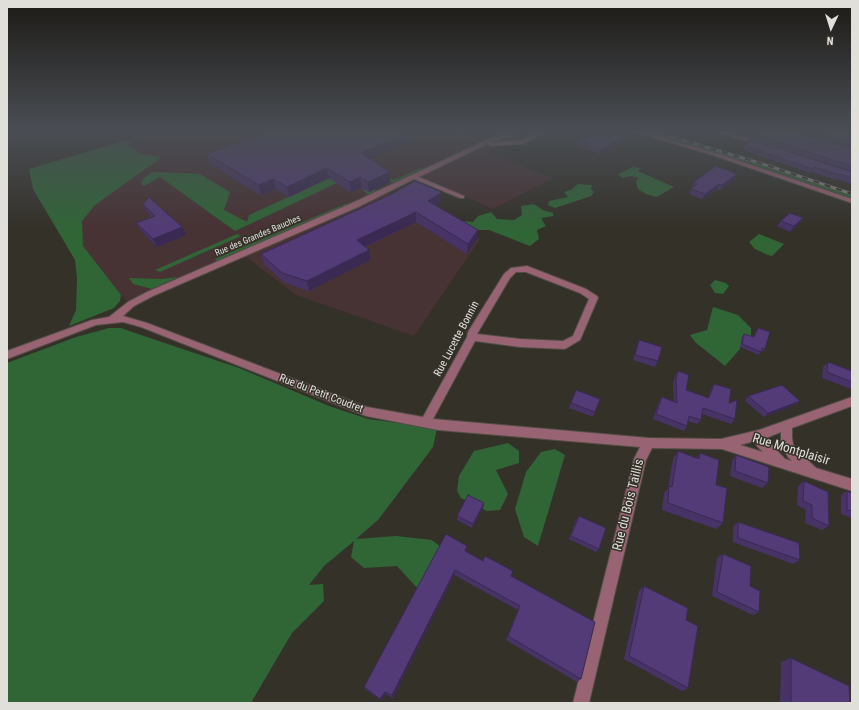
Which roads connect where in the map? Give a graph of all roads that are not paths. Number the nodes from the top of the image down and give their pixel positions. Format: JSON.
{"nodes":[{"id":1,"x":440,"y":164,"type":"edge"},
{"id":2,"x":744,"y":164,"type":"edge"},
{"id":3,"x":414,"y":177,"type":"junction"},
{"id":4,"x":462,"y":197,"type":"dead end"},
{"id":5,"x":852,"y":201,"type":"edge"},
{"id":6,"x":113,"y":319,"type":"junction"},
{"id":7,"x":472,"y":337,"type":"junction"},
{"id":8,"x":7,"y":355,"type":"edge"},
{"id":9,"x":852,"y":401,"type":"edge"},
{"id":10,"x":426,"y":422,"type":"junction"},
{"id":11,"x":787,"y":425,"type":"junction"},
{"id":12,"x":759,"y":435,"type":"junction"},
{"id":13,"x":649,"y":443,"type":"junction"},
{"id":14,"x":721,"y":444,"type":"junction"},
{"id":15,"x":785,"y":464,"type":"junction"},
{"id":16,"x":815,"y":473,"type":"junction"},
{"id":17,"x":852,"y":486,"type":"edge"},
{"id":18,"x":581,"y":703,"type":"edge"}],
"edges":[{"from":1,"to":3,"type":"street","name":"Rue des Grandes Bauches"},
{"from":2,"to":5,"type":"street"},
{"from":3,"to":4,"type":"street"},
{"from":3,"to":6,"type":"street","name":"Rue des Grandes Bauches"},
{"from":6,"to":8,"type":"street","name":"Rue du Petit Coudret"},
{"from":6,"to":10,"type":"street","name":"Rue du Petit Coudret"},
{"from":7,"to":7,"type":"street","name":"Rue Lucette Bonnin"},
{"from":7,"to":10,"type":"street","name":"Rue Lucette Bonnin"},
{"from":9,"to":11,"type":"street"},
{"from":10,"to":13,"type":"street","name":"Rue du Petit Coudret"},
{"from":11,"to":12,"type":"street"},
{"from":11,"to":16,"type":"street"},
{"from":12,"to":14,"type":"street"},
{"from":12,"to":15,"type":"street"},
{"from":13,"to":14,"type":"street"},
{"from":13,"to":18,"type":"street","name":"Rue du Bois Taillis"},
{"from":14,"to":15,"type":"street","name":"Rue Montplaisir"},
{"from":15,"to":16,"type":"street","name":"Rue Montplaisir"},
{"from":16,"to":17,"type":"street","name":"Rue Montplaisir"}]}
